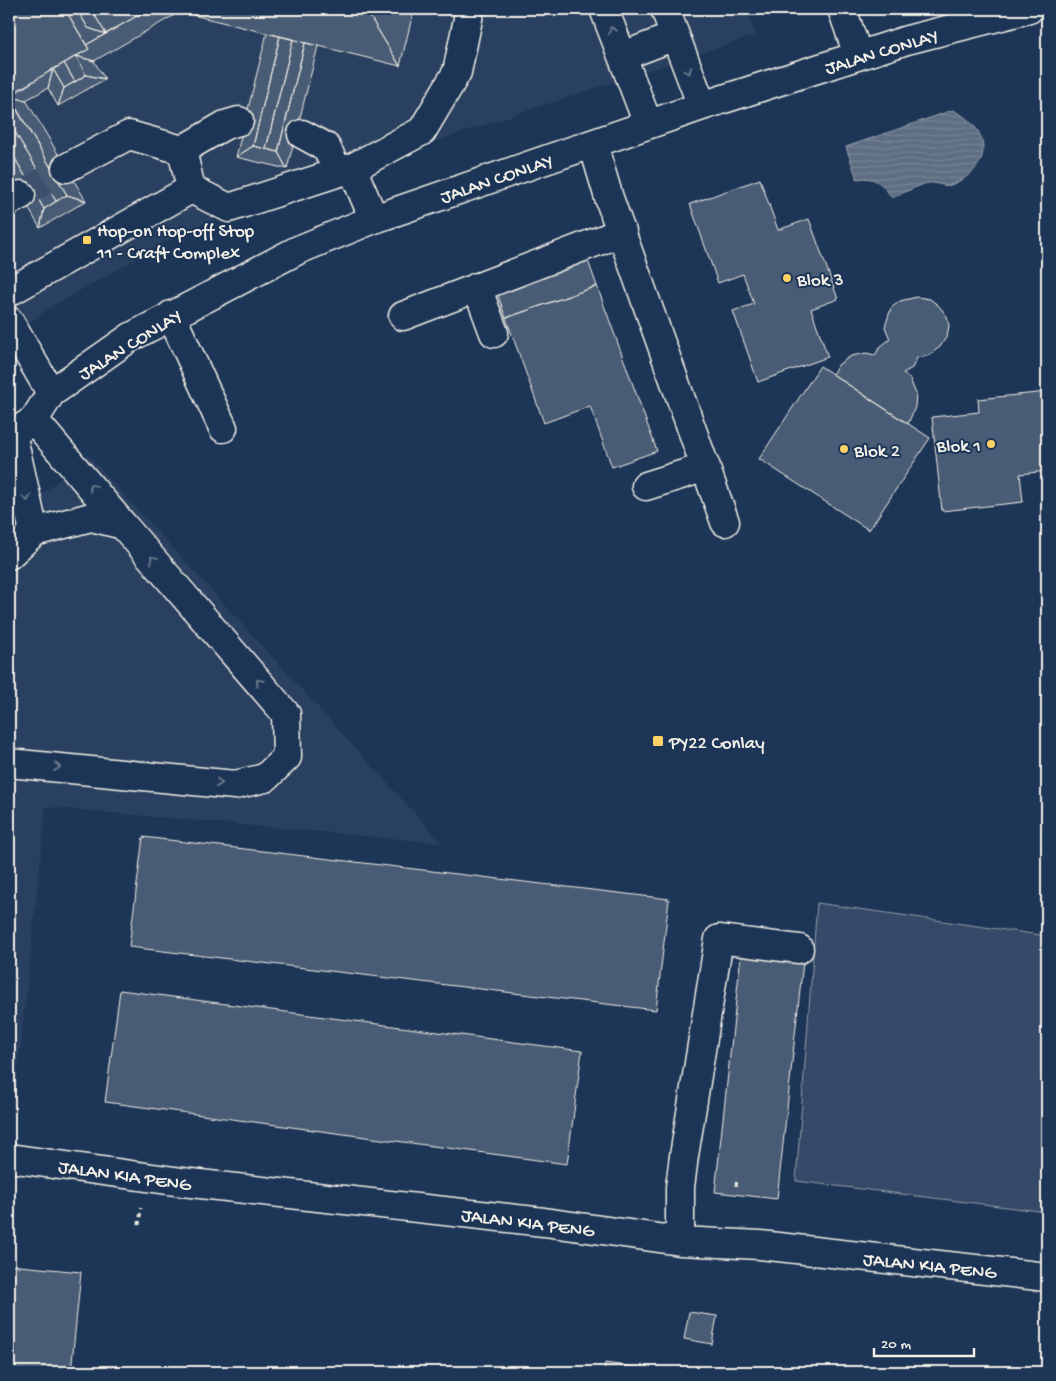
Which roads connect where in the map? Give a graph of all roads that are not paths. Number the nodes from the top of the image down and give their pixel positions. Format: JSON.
{"nodes":[{"id":1,"x":470,"y":9,"type":"edge"},
{"id":2,"x":604,"y":9,"type":"edge"},
{"id":3,"x":665,"y":9,"type":"edge"},
{"id":4,"x":842,"y":9,"type":"edge"},
{"id":5,"x":1029,"y":9,"type":"edge"},
{"id":6,"x":675,"y":36,"type":"junction"},
{"id":7,"x":858,"y":55,"type":"junction"},
{"id":8,"x":623,"y":56,"type":"junction"},
{"id":9,"x":702,"y":106,"type":"junction"},
{"id":10,"x":239,"y":121,"type":"dead end"},
{"id":11,"x":648,"y":124,"type":"junction"},
{"id":12,"x":302,"y":134,"type":"dead end"},
{"id":13,"x":593,"y":144,"type":"junction"},
{"id":14,"x":182,"y":150,"type":"junction"},
{"id":15,"x":66,"y":168,"type":"tunnel mouth"},
{"id":16,"x":345,"y":169,"type":"junction"},
{"id":17,"x":191,"y":189,"type":"junction"},
{"id":18,"x":374,"y":219,"type":"junction"},
{"id":19,"x":622,"y":232,"type":"junction"},
{"id":20,"x":476,"y":287,"type":"junction"},
{"id":21,"x":9,"y":292,"type":"edge"},
{"id":22,"x":171,"y":315,"type":"junction"},
{"id":23,"x":403,"y":316,"type":"dead end"},
{"id":24,"x":9,"y":321,"type":"edge"},
{"id":25,"x":494,"y":333,"type":"dead end"},
{"id":26,"x":51,"y":394,"type":"junction"},
{"id":27,"x":224,"y":428,"type":"dead end"},
{"id":28,"x":18,"y":430,"type":"edge"},
{"id":29,"x":706,"y":467,"type":"junction"},
{"id":30,"x":646,"y":486,"type":"dead end"},
{"id":31,"x":726,"y":522,"type":"dead end"},
{"id":32,"x":123,"y":525,"type":"junction"},
{"id":33,"x":34,"y":532,"type":"junction"},
{"id":34,"x":9,"y":555,"type":"edge"},
{"id":35,"x":9,"y":763,"type":"edge"},
{"id":36,"x":799,"y":949,"type":"dead end"},
{"id":37,"x":9,"y":1158,"type":"edge"},
{"id":38,"x":680,"y":1241,"type":"junction"},
{"id":39,"x":1047,"y":1277,"type":"edge"}],
"edges":[{"from":1,"to":16,"type":"street"},
{"from":8,"to":2,"type":"street","one_way":true},
{"from":3,"to":6,"type":"street"},
{"from":4,"to":7,"type":"street"},
{"from":5,"to":7,"type":"street","name":"JALAN CONLAY"},
{"from":6,"to":8,"type":"street"},
{"from":6,"to":9,"type":"street","one_way":true},
{"from":7,"to":9,"type":"street","name":"JALAN CONLAY"},
{"from":8,"to":11,"type":"street"},
{"from":9,"to":11,"type":"street","name":"JALAN CONLAY"},
{"from":10,"to":14,"type":"street"},
{"from":11,"to":13,"type":"street","name":"JALAN CONLAY"},
{"from":12,"to":16,"type":"street"},
{"from":13,"to":18,"type":"street","name":"JALAN CONLAY"},
{"from":13,"to":19,"type":"street"},
{"from":14,"to":15,"type":"street"},
{"from":14,"to":17,"type":"street"},
{"from":16,"to":17,"type":"street"},
{"from":16,"to":18,"type":"street"},
{"from":17,"to":21,"type":"street"},
{"from":18,"to":22,"type":"street","name":"JALAN CONLAY"},
{"from":19,"to":20,"type":"street"},
{"from":19,"to":29,"type":"street"},
{"from":20,"to":23,"type":"street"},
{"from":20,"to":25,"type":"street"},
{"from":22,"to":26,"type":"street","name":"JALAN CONLAY"},
{"from":22,"to":27,"type":"street"},
{"from":24,"to":26,"type":"street"},
{"from":26,"to":28,"type":"street","name":"JALAN CONLAY"},
{"from":32,"to":28,"type":"street","one_way":true},
{"from":28,"to":33,"type":"street","one_way":true},
{"from":29,"to":30,"type":"street"},
{"from":29,"to":31,"type":"street"},
{"from":32,"to":33,"type":"street"},
{"from":35,"to":32,"type":"street","one_way":true},
{"from":33,"to":34,"type":"street"},
{"from":36,"to":38,"type":"street"},
{"from":37,"to":38,"type":"street","name":"JALAN KIA PENG"},
{"from":38,"to":39,"type":"street","name":"JALAN KIA PENG"}]}
